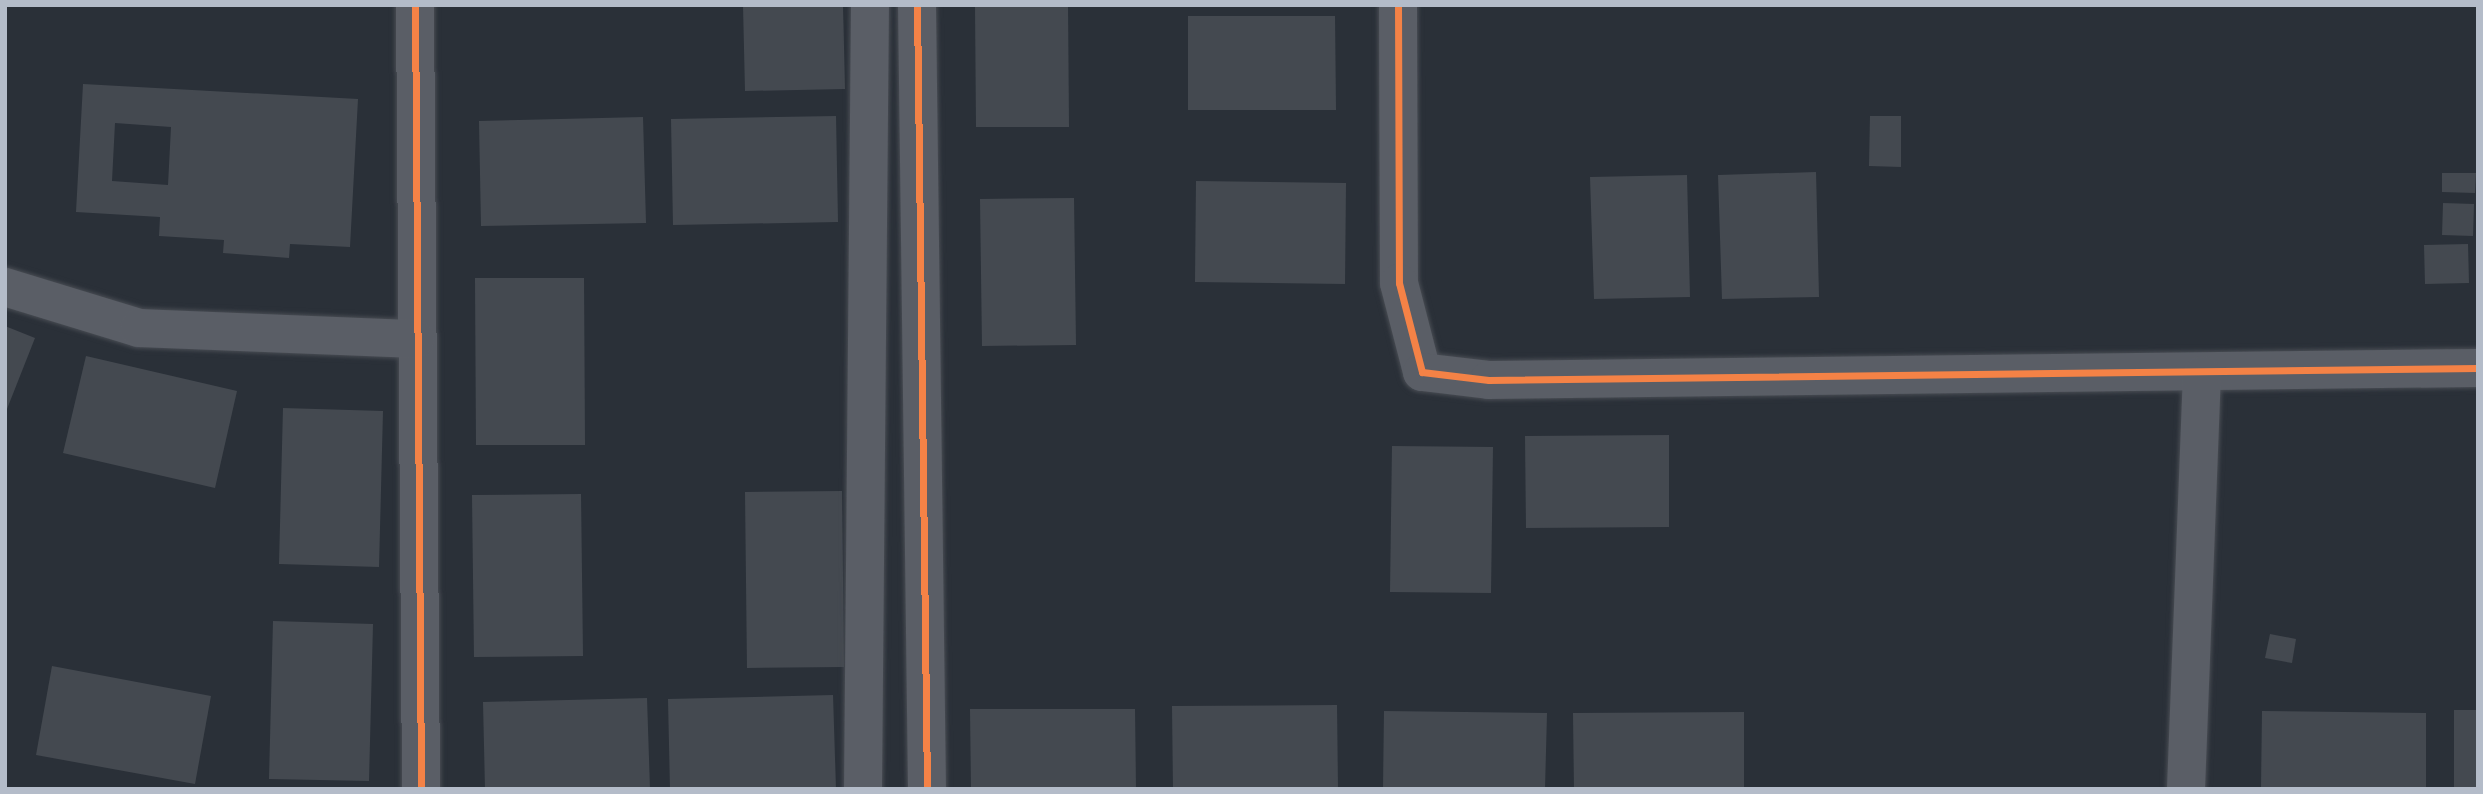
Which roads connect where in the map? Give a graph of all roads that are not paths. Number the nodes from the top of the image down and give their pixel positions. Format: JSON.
{"nodes":[{"id":1,"x":415,"y":5,"type":"edge"},
{"id":2,"x":870,"y":5,"type":"edge"},
{"id":3,"x":917,"y":5,"type":"edge"},
{"id":4,"x":1398,"y":5,"type":"edge"},
{"id":5,"x":5,"y":287,"type":"edge"},
{"id":6,"x":416,"y":338,"type":"junction"},
{"id":7,"x":2478,"y":368,"type":"edge"},
{"id":8,"x":2202,"y":374,"type":"junction"},
{"id":9,"x":421,"y":789,"type":"edge"},
{"id":10,"x":863,"y":789,"type":"edge"},
{"id":11,"x":927,"y":789,"type":"edge"},
{"id":12,"x":2186,"y":789,"type":"edge"}],
"edges":[{"from":1,"to":6,"type":"street"},
{"from":2,"to":10,"type":"street"},
{"from":3,"to":11,"type":"street"},
{"from":4,"to":8,"type":"street"},
{"from":5,"to":6,"type":"street"},
{"from":6,"to":9,"type":"street"},
{"from":7,"to":8,"type":"street"},
{"from":8,"to":12,"type":"street"}]}
